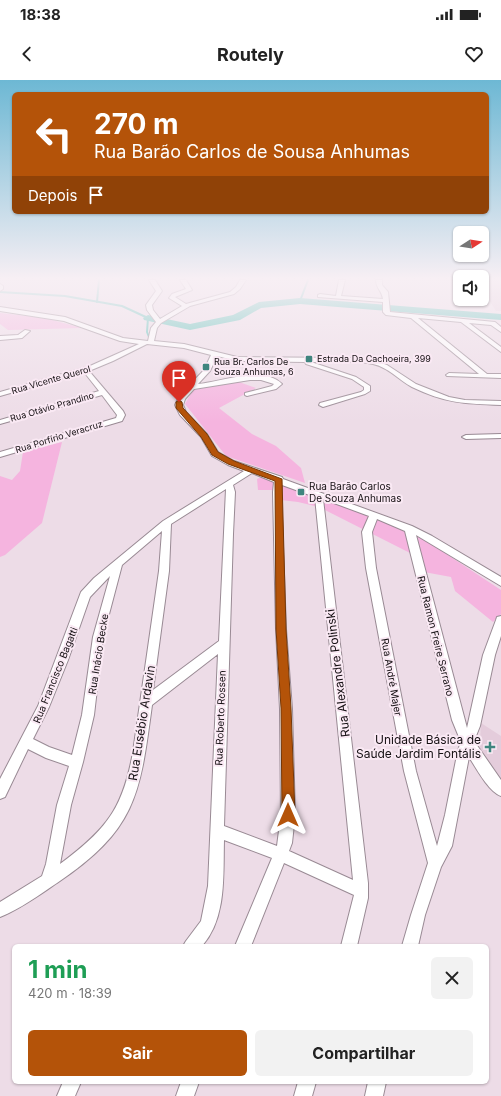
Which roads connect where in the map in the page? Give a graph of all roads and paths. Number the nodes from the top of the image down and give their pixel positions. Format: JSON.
{"nodes":[{"id":1,"x":87,"y":327,"type":"edge"},
{"id":2,"x":154,"y":327,"type":"edge"},
{"id":3,"x":426,"y":327,"type":"edge"},
{"id":4,"x":471,"y":327,"type":"edge"},
{"id":5,"x":27,"y":331,"type":"dead end"},
{"id":6,"x":0,"y":338,"type":"edge"},
{"id":7,"x":148,"y":343,"type":"junction"},
{"id":8,"x":501,"y":350,"type":"edge"},
{"id":9,"x":215,"y":354,"type":"junction"},
{"id":10,"x":299,"y":360,"type":"junction"},
{"id":11,"x":86,"y":371,"type":"junction"},
{"id":12,"x":449,"y":375,"type":"dead end"},
{"id":13,"x":486,"y":376,"type":"junction"},
{"id":14,"x":501,"y":376,"type":"edge"},
{"id":15,"x":192,"y":387,"type":"junction"},
{"id":16,"x":104,"y":392,"type":"junction"},
{"id":17,"x":0,"y":394,"type":"edge"},
{"id":18,"x":247,"y":394,"type":"dead end"},
{"id":19,"x":501,"y":403,"type":"edge"},
{"id":20,"x":323,"y":405,"type":"dead end"},
{"id":21,"x":0,"y":422,"type":"edge"},
{"id":22,"x":466,"y":436,"type":"dead end"},
{"id":23,"x":501,"y":436,"type":"edge"},
{"id":24,"x":0,"y":455,"type":"edge"},
{"id":25,"x":251,"y":470,"type":"junction"},
{"id":26,"x":278,"y":479,"type":"junction"},
{"id":27,"x":229,"y":484,"type":"junction"},
{"id":28,"x":320,"y":495,"type":"junction"},
{"id":29,"x":374,"y":514,"type":"junction"},
{"id":30,"x":166,"y":523,"type":"junction"},
{"id":31,"x":409,"y":528,"type":"junction"},
{"id":32,"x":118,"y":563,"type":"junction"},
{"id":33,"x":501,"y":582,"type":"edge"},
{"id":34,"x":501,"y":620,"type":"edge"},
{"id":35,"x":224,"y":643,"type":"junction"},
{"id":36,"x":146,"y":702,"type":"junction"},
{"id":37,"x":26,"y":742,"type":"junction"},
{"id":38,"x":467,"y":742,"type":"junction"},
{"id":39,"x":76,"y":762,"type":"junction"},
{"id":40,"x":501,"y":790,"type":"edge"},
{"id":41,"x":0,"y":793,"type":"edge"},
{"id":42,"x":216,"y":830,"type":"junction"},
{"id":43,"x":280,"y":855,"type":"junction"},
{"id":44,"x":435,"y":863,"type":"junction"},
{"id":45,"x":48,"y":880,"type":"junction"},
{"id":46,"x":361,"y":890,"type":"junction"},
{"id":47,"x":0,"y":910,"type":"edge"},
{"id":48,"x":194,"y":944,"type":"edge"},
{"id":49,"x":244,"y":944,"type":"edge"},
{"id":50,"x":350,"y":944,"type":"edge"},
{"id":51,"x":411,"y":944,"type":"edge"},
{"id":52,"x":71,"y":1084,"type":"edge"},
{"id":53,"x":189,"y":1084,"type":"edge"},
{"id":54,"x":306,"y":1084,"type":"edge"},
{"id":55,"x":376,"y":1084,"type":"edge"},
{"id":56,"x":66,"y":1096,"type":"edge"},
{"id":57,"x":185,"y":1096,"type":"edge"},
{"id":58,"x":303,"y":1096,"type":"edge"},
{"id":59,"x":374,"y":1096,"type":"edge"}],
"edges":[{"from":1,"to":7,"type":"street"},
{"from":2,"to":7,"type":"street"},
{"from":3,"to":13,"type":"street"},
{"from":4,"to":8,"type":"street"},
{"from":5,"to":6,"type":"street"},
{"from":7,"to":9,"type":"street"},
{"from":7,"to":11,"type":"street","name":"Rua Vicente Querol"},
{"from":9,"to":10,"type":"street"},
{"from":9,"to":15,"type":"street"},
{"from":10,"to":19,"type":"street"},
{"from":10,"to":20,"type":"street"},
{"from":11,"to":16,"type":"street"},
{"from":11,"to":17,"type":"street","name":"Rua Vicente Querol"},
{"from":12,"to":13,"type":"street"},
{"from":13,"to":14,"type":"street"},
{"from":15,"to":18,"type":"street"},
{"from":15,"to":25,"type":"street"},
{"from":16,"to":21,"type":"street","name":"Rua Otávio Prandino"},
{"from":16,"to":24,"type":"street","name":"Rua Porfírio Veracruz"},
{"from":22,"to":23,"type":"street"},
{"from":25,"to":26,"type":"street"},
{"from":25,"to":27,"type":"street"},
{"from":26,"to":28,"type":"street"},
{"from":26,"to":43,"type":"street"},
{"from":27,"to":30,"type":"street"},
{"from":27,"to":35,"type":"street","name":"Rua Roberto Rossen"},
{"from":28,"to":29,"type":"street"},
{"from":28,"to":46,"type":"street","name":"Rua Alexandre Polinski"},
{"from":29,"to":31,"type":"street"},
{"from":29,"to":44,"type":"street","name":"Rua André Majer"},
{"from":30,"to":32,"type":"street"},
{"from":30,"to":36,"type":"street","name":"Rua Eusébio Ardavin"},
{"from":31,"to":33,"type":"street"},
{"from":31,"to":38,"type":"street","name":"Rua Ramon Freire Serrano"},
{"from":32,"to":37,"type":"street","name":"Rua Francisco Bagatti"},
{"from":32,"to":39,"type":"street","name":"Rua Inácio Becke"},
{"from":34,"to":38,"type":"street"},
{"from":35,"to":36,"type":"street"},
{"from":35,"to":42,"type":"street","name":"Rua Roberto Rossen"},
{"from":36,"to":45,"type":"street","name":"Rua Eusébio Ardavin"},
{"from":37,"to":39,"type":"street"},
{"from":37,"to":41,"type":"street","name":"Rua Francisco Bagatti"},
{"from":38,"to":40,"type":"street","name":"Rua Ramon Freire Serrano"},
{"from":38,"to":44,"type":"street"},
{"from":39,"to":45,"type":"street","name":"Rua Inácio Becke"},
{"from":42,"to":43,"type":"street"},
{"from":42,"to":48,"type":"street","name":"Rua Roberto Rossen"},
{"from":43,"to":46,"type":"street"},
{"from":43,"to":49,"type":"street"},
{"from":44,"to":51,"type":"street"},
{"from":45,"to":47,"type":"street","name":"Rua Eusébio Ardavin"},
{"from":46,"to":50,"type":"street","name":"Rua Alexandre Polinski"},
{"from":52,"to":56,"type":"street"},
{"from":53,"to":57,"type":"street"},
{"from":54,"to":58,"type":"street"},
{"from":55,"to":59,"type":"street"}]}
